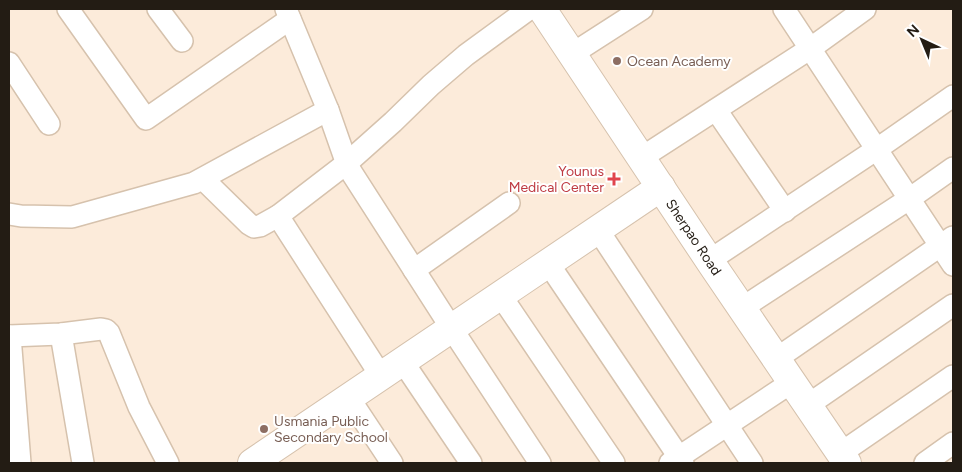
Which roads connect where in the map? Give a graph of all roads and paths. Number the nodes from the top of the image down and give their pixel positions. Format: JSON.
{"nodes":[{"id":1,"x":68,"y":9,"type":"edge"},
{"id":2,"x":158,"y":9,"type":"edge"},
{"id":3,"x":529,"y":9,"type":"edge"},
{"id":4,"x":542,"y":9,"type":"edge"},
{"id":5,"x":642,"y":9,"type":"edge"},
{"id":6,"x":784,"y":9,"type":"edge"},
{"id":7,"x":865,"y":9,"type":"edge"},
{"id":8,"x":288,"y":14,"type":"edge"},
{"id":9,"x":182,"y":41,"type":"dead end"},
{"id":10,"x":810,"y":48,"type":"junction"},
{"id":11,"x":572,"y":54,"type":"junction"},
{"id":12,"x":9,"y":63,"type":"edge"},
{"id":13,"x":953,"y":96,"type":"edge"},
{"id":14,"x":328,"y":110,"type":"junction"},
{"id":15,"x":716,"y":110,"type":"junction"},
{"id":16,"x":49,"y":124,"type":"dead end"},
{"id":17,"x":877,"y":149,"type":"junction"},
{"id":18,"x":641,"y":158,"type":"junction"},
{"id":19,"x":347,"y":163,"type":"junction"},
{"id":20,"x":953,"y":168,"type":"edge"},
{"id":21,"x":203,"y":178,"type":"junction"},
{"id":22,"x":661,"y":187,"type":"junction"},
{"id":23,"x":909,"y":199,"type":"junction"},
{"id":24,"x":509,"y":203,"type":"dead end"},
{"id":25,"x":785,"y":211,"type":"junction"},
{"id":26,"x":9,"y":214,"type":"edge"},
{"id":27,"x":278,"y":216,"type":"junction"},
{"id":28,"x":598,"y":230,"type":"junction"},
{"id":29,"x":947,"y":242,"type":"edge"},
{"id":30,"x":710,"y":260,"type":"junction"},
{"id":31,"x":548,"y":264,"type":"junction"},
{"id":32,"x":953,"y":265,"type":"edge"},
{"id":33,"x":414,"y":270,"type":"junction"},
{"id":34,"x":501,"y":296,"type":"junction"},
{"id":35,"x":953,"y":306,"type":"edge"},
{"id":36,"x":742,"y":308,"type":"junction"},
{"id":37,"x":452,"y":329,"type":"junction"},
{"id":38,"x":60,"y":334,"type":"junction"},
{"id":39,"x":9,"y":336,"type":"edge"},
{"id":40,"x":776,"y":359,"type":"junction"},
{"id":41,"x":392,"y":369,"type":"junction"},
{"id":42,"x":953,"y":376,"type":"edge"},
{"id":43,"x":792,"y":382,"type":"junction"},
{"id":44,"x":348,"y":398,"type":"junction"},
{"id":45,"x":808,"y":405,"type":"junction"},
{"id":46,"x":727,"y":426,"type":"junction"},
{"id":47,"x":953,"y":443,"type":"edge"},
{"id":48,"x":844,"y":458,"type":"edge"},
{"id":49,"x":384,"y":461,"type":"edge"},
{"id":50,"x":677,"y":461,"type":"edge"},
{"id":51,"x":20,"y":463,"type":"edge"},
{"id":52,"x":83,"y":463,"type":"edge"},
{"id":53,"x":168,"y":463,"type":"edge"},
{"id":54,"x":252,"y":463,"type":"edge"},
{"id":55,"x":471,"y":463,"type":"edge"},
{"id":56,"x":540,"y":463,"type":"edge"},
{"id":57,"x":614,"y":463,"type":"edge"},
{"id":58,"x":752,"y":463,"type":"edge"},
{"id":59,"x":925,"y":463,"type":"edge"}],
"edges":[{"from":1,"to":8,"type":"street"},
{"from":2,"to":9,"type":"street"},
{"from":3,"to":19,"type":"street"},
{"from":4,"to":11,"type":"street","name":"Sherpao Road"},
{"from":5,"to":11,"type":"street"},
{"from":6,"to":10,"type":"street"},
{"from":7,"to":10,"type":"street"},
{"from":8,"to":14,"type":"street"},
{"from":10,"to":15,"type":"street"},
{"from":10,"to":17,"type":"street"},
{"from":11,"to":18,"type":"street","name":"Sherpao Road"},
{"from":12,"to":16,"type":"street"},
{"from":13,"to":17,"type":"street"},
{"from":14,"to":19,"type":"street"},
{"from":14,"to":21,"type":"street"},
{"from":15,"to":18,"type":"street"},
{"from":15,"to":25,"type":"street"},
{"from":17,"to":23,"type":"street"},
{"from":17,"to":25,"type":"street"},
{"from":18,"to":22,"type":"street","name":"Sherpao Road"},
{"from":19,"to":27,"type":"street"},
{"from":19,"to":33,"type":"street"},
{"from":20,"to":23,"type":"street"},
{"from":21,"to":26,"type":"street"},
{"from":21,"to":27,"type":"street"},
{"from":22,"to":28,"type":"street"},
{"from":22,"to":30,"type":"street","name":"Sherpao Road"},
{"from":23,"to":29,"type":"street"},
{"from":23,"to":36,"type":"street"},
{"from":24,"to":33,"type":"street"},
{"from":25,"to":30,"type":"street"},
{"from":27,"to":41,"type":"street"},
{"from":28,"to":31,"type":"street"},
{"from":28,"to":46,"type":"street"},
{"from":29,"to":32,"type":"street"},
{"from":29,"to":40,"type":"street"},
{"from":30,"to":36,"type":"street","name":"Sherpao Road"},
{"from":31,"to":34,"type":"street"},
{"from":31,"to":50,"type":"street"},
{"from":33,"to":37,"type":"street"},
{"from":34,"to":37,"type":"street"},
{"from":34,"to":57,"type":"street"},
{"from":35,"to":45,"type":"street"},
{"from":36,"to":40,"type":"street","name":"Sherpao Road"},
{"from":37,"to":41,"type":"street"},
{"from":37,"to":56,"type":"street"},
{"from":38,"to":39,"type":"street"},
{"from":38,"to":52,"type":"street"},
{"from":38,"to":53,"type":"street"},
{"from":39,"to":51,"type":"street"},
{"from":40,"to":43,"type":"street","name":"Sherpao Road"},
{"from":41,"to":44,"type":"street"},
{"from":41,"to":55,"type":"street"},
{"from":42,"to":48,"type":"street"},
{"from":43,"to":45,"type":"street","name":"Sherpao Road"},
{"from":43,"to":46,"type":"street"},
{"from":44,"to":49,"type":"street"},
{"from":44,"to":54,"type":"street"},
{"from":45,"to":48,"type":"street","name":"Sherpao Road"},
{"from":46,"to":50,"type":"street"},
{"from":46,"to":58,"type":"street"},
{"from":47,"to":59,"type":"street"}]}
